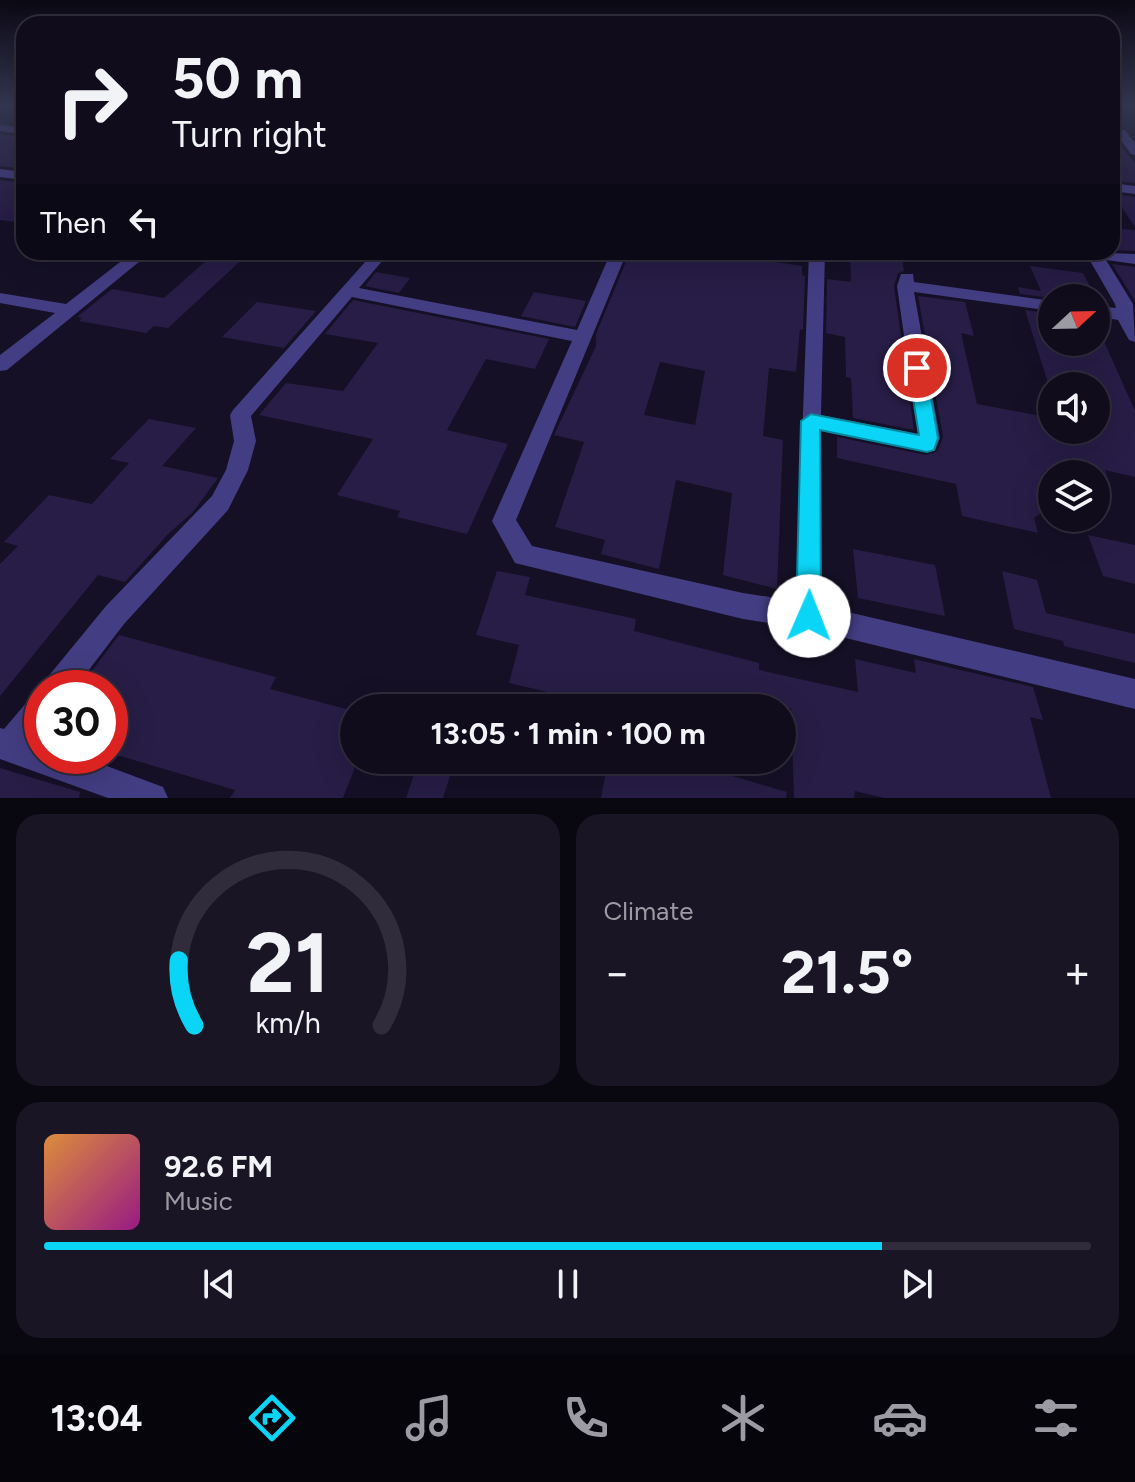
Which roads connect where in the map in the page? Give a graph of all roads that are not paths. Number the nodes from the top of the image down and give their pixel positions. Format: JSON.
{"nodes":[{"id":1,"x":133,"y":260,"type":"edge"},
{"id":2,"x":375,"y":260,"type":"edge"},
{"id":3,"x":616,"y":260,"type":"edge"},
{"id":4,"x":817,"y":260,"type":"edge"},
{"id":5,"x":1098,"y":260,"type":"edge"},
{"id":6,"x":347,"y":291,"type":"junction"},
{"id":7,"x":0,"y":298,"type":"edge"},
{"id":8,"x":1038,"y":304,"type":"edge"},
{"id":9,"x":1128,"y":308,"type":"edge"},
{"id":10,"x":71,"y":310,"type":"junction"},
{"id":11,"x":1135,"y":336,"type":"edge"},
{"id":12,"x":583,"y":337,"type":"junction"},
{"id":13,"x":0,"y":365,"type":"edge"},
{"id":14,"x":811,"y":421,"type":"junction"},
{"id":15,"x":809,"y":616,"type":"junction"},
{"id":16,"x":71,"y":670,"type":"edge"},
{"id":17,"x":1135,"y":694,"type":"edge"},
{"id":18,"x":24,"y":725,"type":"edge"},
{"id":19,"x":5,"y":745,"type":"edge"},
{"id":20,"x":152,"y":798,"type":"edge"}],
"edges":[{"from":1,"to":10,"type":"street"},
{"from":2,"to":6,"type":"street"},
{"from":3,"to":12,"type":"street"},
{"from":4,"to":14,"type":"street"},
{"from":5,"to":9,"type":"street"},
{"from":6,"to":12,"type":"street"},
{"from":6,"to":16,"type":"street"},
{"from":7,"to":10,"type":"street"},
{"from":8,"to":14,"type":"street"},
{"from":9,"to":11,"type":"street"},
{"from":10,"to":13,"type":"street"},
{"from":12,"to":15,"type":"street"},
{"from":14,"to":15,"type":"street"},
{"from":15,"to":17,"type":"street"},
{"from":18,"to":19,"type":"street"},
{"from":19,"to":20,"type":"street"}]}
